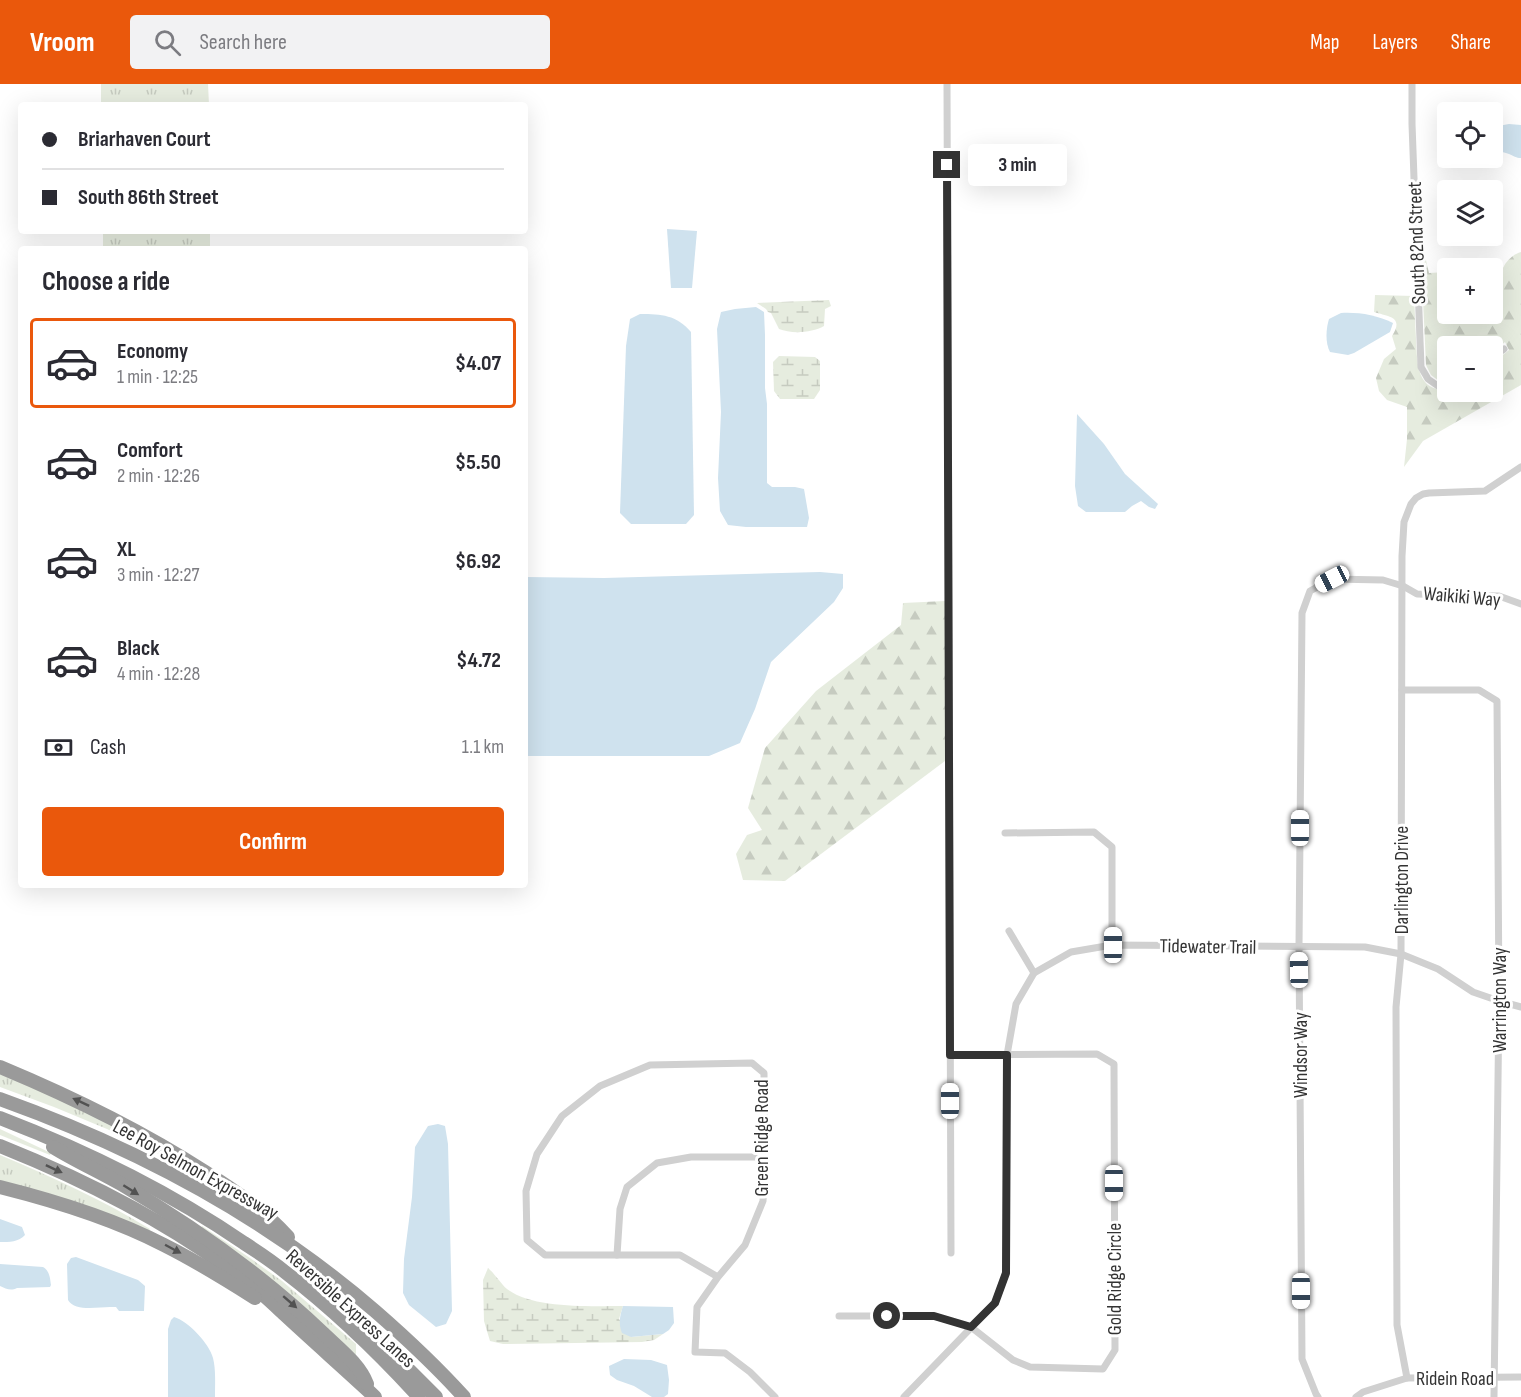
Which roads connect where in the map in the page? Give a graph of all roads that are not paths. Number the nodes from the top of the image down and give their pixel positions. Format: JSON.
{"nodes":[{"id":1,"x":947,"y":84,"type":"edge"},
{"id":2,"x":1412,"y":84,"type":"edge"},
{"id":3,"x":1437,"y":385,"type":"edge"},
{"id":4,"x":1521,"y":467,"type":"edge"},
{"id":5,"x":1402,"y":586,"type":"junction"},
{"id":6,"x":1521,"y":604,"type":"edge"},
{"id":7,"x":1402,"y":690,"type":"junction"},
{"id":8,"x":1005,"y":833,"type":"dead end"},
{"id":9,"x":1009,"y":931,"type":"dead end"},
{"id":10,"x":1113,"y":945,"type":"junction"},
{"id":11,"x":1299,"y":948,"type":"junction"},
{"id":12,"x":1401,"y":954,"type":"junction"},
{"id":13,"x":1034,"y":973,"type":"junction"},
{"id":14,"x":1499,"y":1001,"type":"junction"},
{"id":15,"x":1521,"y":1007,"type":"edge"},
{"id":16,"x":950,"y":1055,"type":"junction"},
{"id":17,"x":1007,"y":1055,"type":"junction"},
{"id":18,"x":0,"y":1068,"type":"edge"},
{"id":19,"x":0,"y":1099,"type":"edge"},
{"id":20,"x":0,"y":1118,"type":"edge"},
{"id":21,"x":26,"y":1128,"type":"junction"},
{"id":22,"x":0,"y":1146,"type":"edge"},
{"id":23,"x":765,"y":1157,"type":"junction"},
{"id":24,"x":0,"y":1187,"type":"edge"},
{"id":25,"x":301,"y":1253,"type":"junction"},
{"id":26,"x":951,"y":1253,"type":"dead end"},
{"id":27,"x":617,"y":1255,"type":"junction"},
{"id":28,"x":718,"y":1277,"type":"junction"},
{"id":29,"x":286,"y":1315,"type":"junction"},
{"id":30,"x":839,"y":1316,"type":"dead end"},
{"id":31,"x":971,"y":1327,"type":"junction"},
{"id":32,"x":382,"y":1350,"type":"junction"},
{"id":33,"x":354,"y":1371,"type":"junction"},
{"id":34,"x":1521,"y":1377,"type":"edge"},
{"id":35,"x":1407,"y":1378,"type":"junction"},
{"id":36,"x":1493,"y":1378,"type":"junction"},
{"id":37,"x":909,"y":1395,"type":"edge"},
{"id":38,"x":373,"y":1396,"type":"edge"},
{"id":39,"x":419,"y":1397,"type":"edge"},
{"id":40,"x":436,"y":1397,"type":"edge"},
{"id":41,"x":464,"y":1397,"type":"edge"},
{"id":42,"x":775,"y":1397,"type":"edge"},
{"id":43,"x":1318,"y":1397,"type":"edge"},
{"id":44,"x":1356,"y":1397,"type":"edge"},
{"id":45,"x":1494,"y":1397,"type":"edge"}],
"edges":[{"from":1,"to":16,"type":"street"},
{"from":2,"to":3,"type":"street","name":"South 82nd Street"},
{"from":4,"to":5,"type":"street","name":"Darlington Drive"},
{"from":5,"to":6,"type":"street","name":"Waikiki Way"},
{"from":5,"to":7,"type":"street","name":"Darlington Drive"},
{"from":5,"to":11,"type":"street","name":"Windsor Way"},
{"from":7,"to":12,"type":"street","name":"Darlington Drive"},
{"from":7,"to":14,"type":"street","name":"Warrington Way"},
{"from":8,"to":10,"type":"street"},
{"from":9,"to":13,"type":"street"},
{"from":10,"to":11,"type":"street","name":"Tidewater Trail"},
{"from":10,"to":13,"type":"street","name":"Tidewater Trail"},
{"from":11,"to":12,"type":"street","name":"Tidewater Trail"},
{"from":11,"to":43,"type":"street","name":"Windsor Way"},
{"from":12,"to":14,"type":"street","name":"Tidewater Trail"},
{"from":12,"to":35,"type":"street","name":"Darlington Drive"},
{"from":13,"to":17,"type":"street"},
{"from":14,"to":15,"type":"street","name":"Tidewater Trail"},
{"from":14,"to":36,"type":"street","name":"Warrington Way"},
{"from":16,"to":17,"type":"street","name":"Gold Ridge Circle"},
{"from":16,"to":26,"type":"street"},
{"from":17,"to":31,"type":"street"},
{"from":17,"to":31,"type":"street","name":"Gold Ridge Circle"},
{"from":25,"to":18,"type":"highway","one_way":true},
{"from":19,"to":25,"type":"highway","name":"Lee Roy Selmon Expressway"},
{"from":20,"to":21,"type":"highway","name":"Reversible Express Lanes"},
{"from":21,"to":32,"type":"highway","name":"Reversible Express Lanes"},
{"from":21,"to":33,"type":"highway","one_way":true},
{"from":22,"to":29,"type":"highway","one_way":true},
{"from":23,"to":27,"type":"street"},
{"from":23,"to":27,"type":"street","name":"Green Ridge Road"},
{"from":23,"to":28,"type":"street","name":"Green Ridge Road"},
{"from":24,"to":29,"type":"highway","one_way":true},
{"from":25,"to":41,"type":"highway","name":"Lee Roy Selmon Expressway"},
{"from":27,"to":28,"type":"street","name":"Green Ridge Road"},
{"from":28,"to":42,"type":"street","name":"Green Ridge Road"},
{"from":29,"to":33,"type":"highway"},
{"from":30,"to":31,"type":"street"},
{"from":31,"to":37,"type":"street"},
{"from":32,"to":39,"type":"highway","name":"Reversible Express Lanes"},
{"from":32,"to":40,"type":"highway"},
{"from":33,"to":38,"type":"highway"},
{"from":34,"to":36,"type":"street","name":"Ridein Road"},
{"from":35,"to":36,"type":"street","name":"Ridein Road"},
{"from":35,"to":44,"type":"street","name":"Ridein Road"},
{"from":36,"to":45,"type":"street","name":"Warrington Way"}]}
